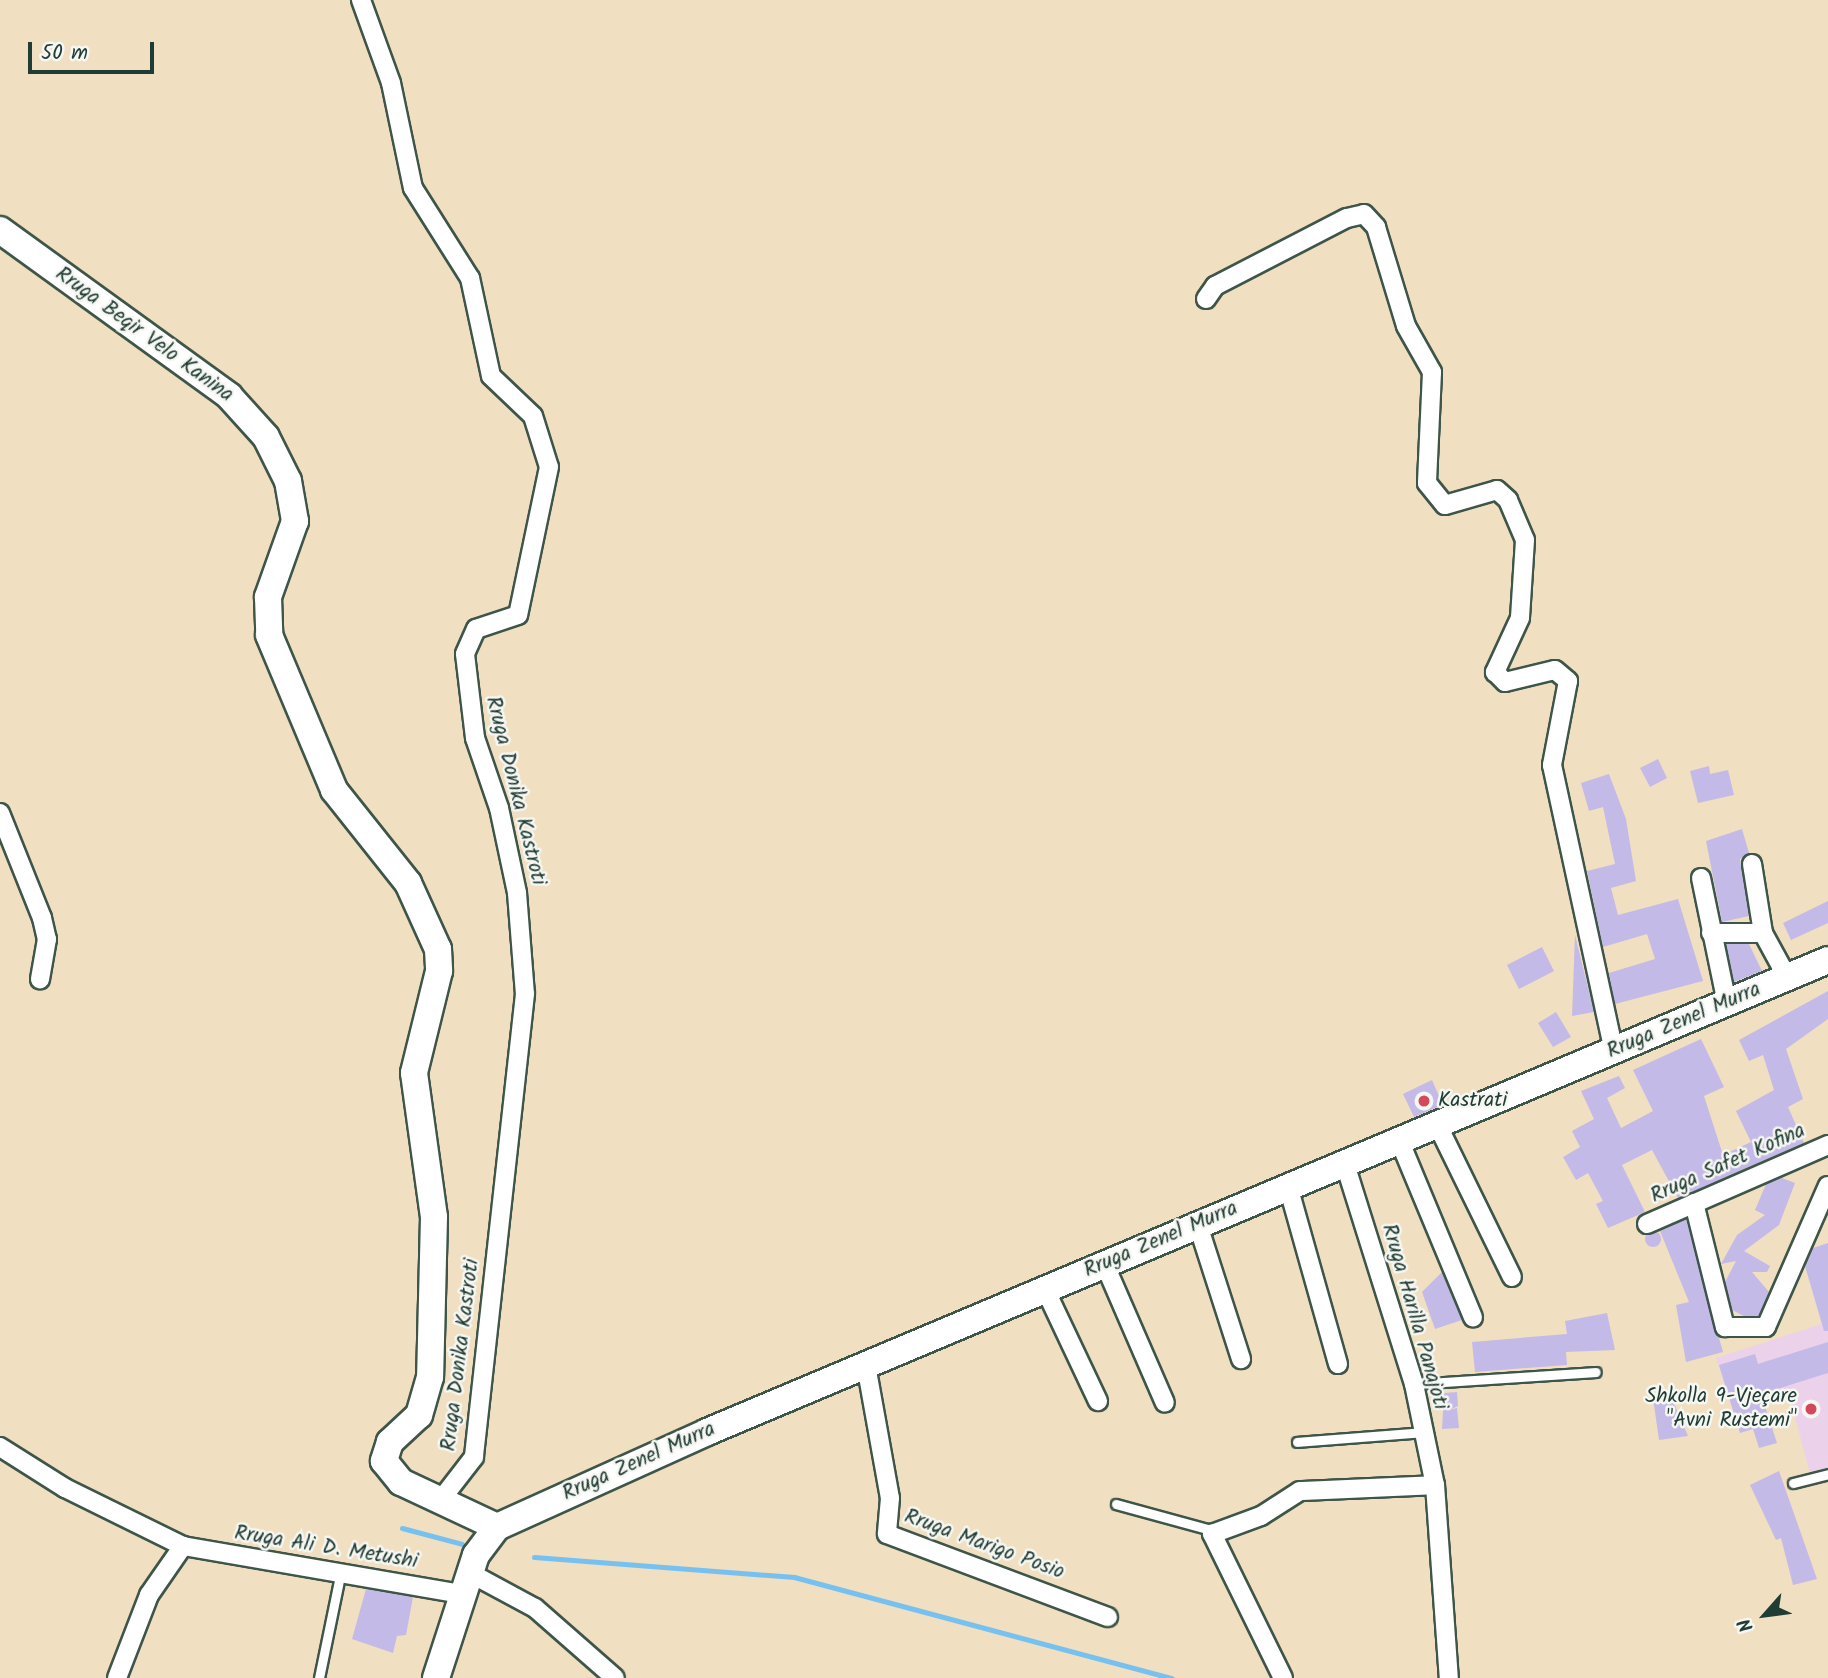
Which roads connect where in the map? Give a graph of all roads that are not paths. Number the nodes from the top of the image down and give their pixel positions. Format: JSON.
{"nodes":[{"id":1,"x":361,"y":0,"type":"edge"},
{"id":2,"x":0,"y":230,"type":"edge"},
{"id":3,"x":1206,"y":299,"type":"dead end"},
{"id":4,"x":0,"y":813,"type":"edge"},
{"id":5,"x":1752,"y":864,"type":"dead end"},
{"id":6,"x":1701,"y":878,"type":"dead end"},
{"id":7,"x":1711,"y":933,"type":"junction"},
{"id":8,"x":1762,"y":933,"type":"junction"},
{"id":9,"x":1828,"y":960,"type":"edge"},
{"id":10,"x":1787,"y":977,"type":"junction"},
{"id":11,"x":40,"y":979,"type":"dead end"},
{"id":12,"x":1727,"y":1003,"type":"junction"},
{"id":13,"x":1614,"y":1051,"type":"junction"},
{"id":14,"x":1438,"y":1126,"type":"junction"},
{"id":15,"x":1400,"y":1142,"type":"junction"},
{"id":16,"x":1828,"y":1145,"type":"edge"},
{"id":17,"x":1345,"y":1164,"type":"junction"},
{"id":18,"x":1288,"y":1186,"type":"junction"},
{"id":19,"x":1828,"y":1186,"type":"edge"},
{"id":20,"x":1694,"y":1203,"type":"junction"},
{"id":21,"x":1647,"y":1224,"type":"dead end"},
{"id":22,"x":1198,"y":1225,"type":"junction"},
{"id":23,"x":1105,"y":1265,"type":"junction"},
{"id":24,"x":1512,"y":1277,"type":"dead end"},
{"id":25,"x":1045,"y":1289,"type":"junction"},
{"id":26,"x":1473,"y":1317,"type":"dead end"},
{"id":27,"x":1241,"y":1359,"type":"dead end"},
{"id":28,"x":1339,"y":1364,"type":"dead end"},
{"id":29,"x":866,"y":1365,"type":"junction"},
{"id":30,"x":1596,"y":1372,"type":"dead end"},
{"id":31,"x":1414,"y":1384,"type":"junction"},
{"id":32,"x":1098,"y":1401,"type":"dead end"},
{"id":33,"x":1165,"y":1403,"type":"dead end"},
{"id":34,"x":1424,"y":1432,"type":"junction"},
{"id":35,"x":1297,"y":1442,"type":"dead end"},
{"id":36,"x":0,"y":1447,"type":"edge"},
{"id":37,"x":1828,"y":1474,"type":"edge"},
{"id":38,"x":1793,"y":1483,"type":"dead end"},
{"id":39,"x":1436,"y":1485,"type":"junction"},
{"id":40,"x":443,"y":1497,"type":"junction"},
{"id":41,"x":1116,"y":1504,"type":"dead end"},
{"id":42,"x":496,"y":1527,"type":"junction"},
{"id":43,"x":1215,"y":1531,"type":"junction"},
{"id":44,"x":183,"y":1546,"type":"junction"},
{"id":45,"x":340,"y":1576,"type":"junction"},
{"id":46,"x":466,"y":1583,"type":"junction"},
{"id":47,"x":1108,"y":1617,"type":"dead end"},
{"id":48,"x":1448,"y":1649,"type":"junction"},
{"id":49,"x":117,"y":1678,"type":"edge"},
{"id":50,"x":318,"y":1678,"type":"edge"},
{"id":51,"x":436,"y":1678,"type":"edge"},
{"id":52,"x":615,"y":1678,"type":"edge"},
{"id":53,"x":1283,"y":1678,"type":"edge"},
{"id":54,"x":1449,"y":1678,"type":"edge"},
{"id":55,"x":1464,"y":1678,"type":"edge"}],
"edges":[{"from":1,"to":40,"type":"street","name":"Rruga Donika Kastroti"},
{"from":2,"to":40,"type":"main road","name":"Rruga Beqir Velo Kanina"},
{"from":3,"to":13,"type":"street"},
{"from":4,"to":11,"type":"street"},
{"from":5,"to":8,"type":"street"},
{"from":6,"to":7,"type":"street"},
{"from":7,"to":8,"type":"street"},
{"from":7,"to":12,"type":"street"},
{"from":8,"to":10,"type":"street"},
{"from":9,"to":10,"type":"main road","name":"Rruga Zenel Murra"},
{"from":10,"to":12,"type":"main road","name":"Rruga Zenel Murra"},
{"from":12,"to":13,"type":"main road","name":"Rruga Zenel Murra"},
{"from":13,"to":14,"type":"main road","name":"Rruga Zenel Murra"},
{"from":14,"to":15,"type":"main road","name":"Rruga Zenel Murra"},
{"from":14,"to":24,"type":"street"},
{"from":15,"to":17,"type":"main road","name":"Rruga Zenel Murra"},
{"from":15,"to":26,"type":"street"},
{"from":16,"to":20,"type":"street","name":"Rruga Safet Kofina"},
{"from":17,"to":18,"type":"main road","name":"Rruga Zenel Murra"},
{"from":17,"to":31,"type":"street","name":"Rruga Harilla Panajoti"},
{"from":18,"to":22,"type":"main road","name":"Rruga Zenel Murra"},
{"from":18,"to":28,"type":"street"},
{"from":19,"to":20,"type":"street"},
{"from":20,"to":21,"type":"street","name":"Rruga Safet Kofina"},
{"from":22,"to":23,"type":"main road","name":"Rruga Zenel Murra"},
{"from":22,"to":27,"type":"street"},
{"from":23,"to":25,"type":"main road","name":"Rruga Zenel Murra"},
{"from":23,"to":33,"type":"street"},
{"from":25,"to":29,"type":"main road","name":"Rruga Zenel Murra"},
{"from":25,"to":32,"type":"street"},
{"from":29,"to":42,"type":"main road","name":"Rruga Zenel Murra"},
{"from":29,"to":47,"type":"street","name":"Rruga Marigo Posio"},
{"from":30,"to":31,"type":"lane"},
{"from":31,"to":34,"type":"street","name":"Rruga Harilla Panajoti"},
{"from":34,"to":35,"type":"lane"},
{"from":34,"to":39,"type":"street","name":"Rruga Harilla Panajoti"},
{"from":36,"to":44,"type":"street","name":"Rruga Ali D. Metushi"},
{"from":37,"to":38,"type":"lane"},
{"from":39,"to":43,"type":"street"},
{"from":39,"to":48,"type":"street","name":"Rruga Harilla Panajoti"},
{"from":40,"to":42,"type":"main road"},
{"from":41,"to":43,"type":"lane"},
{"from":42,"to":46,"type":"main road"},
{"from":43,"to":53,"type":"street"},
{"from":44,"to":45,"type":"street","name":"Rruga Ali D. Metushi"},
{"from":44,"to":49,"type":"street"},
{"from":45,"to":46,"type":"street","name":"Rruga Ali D. Metushi"},
{"from":45,"to":50,"type":"lane"},
{"from":46,"to":51,"type":"main road"},
{"from":46,"to":52,"type":"street","name":"Rruga Ali D. Metushi"},
{"from":48,"to":54,"type":"street","name":"Rruga Harilla Panajoti"},
{"from":48,"to":55,"type":"street"}]}
